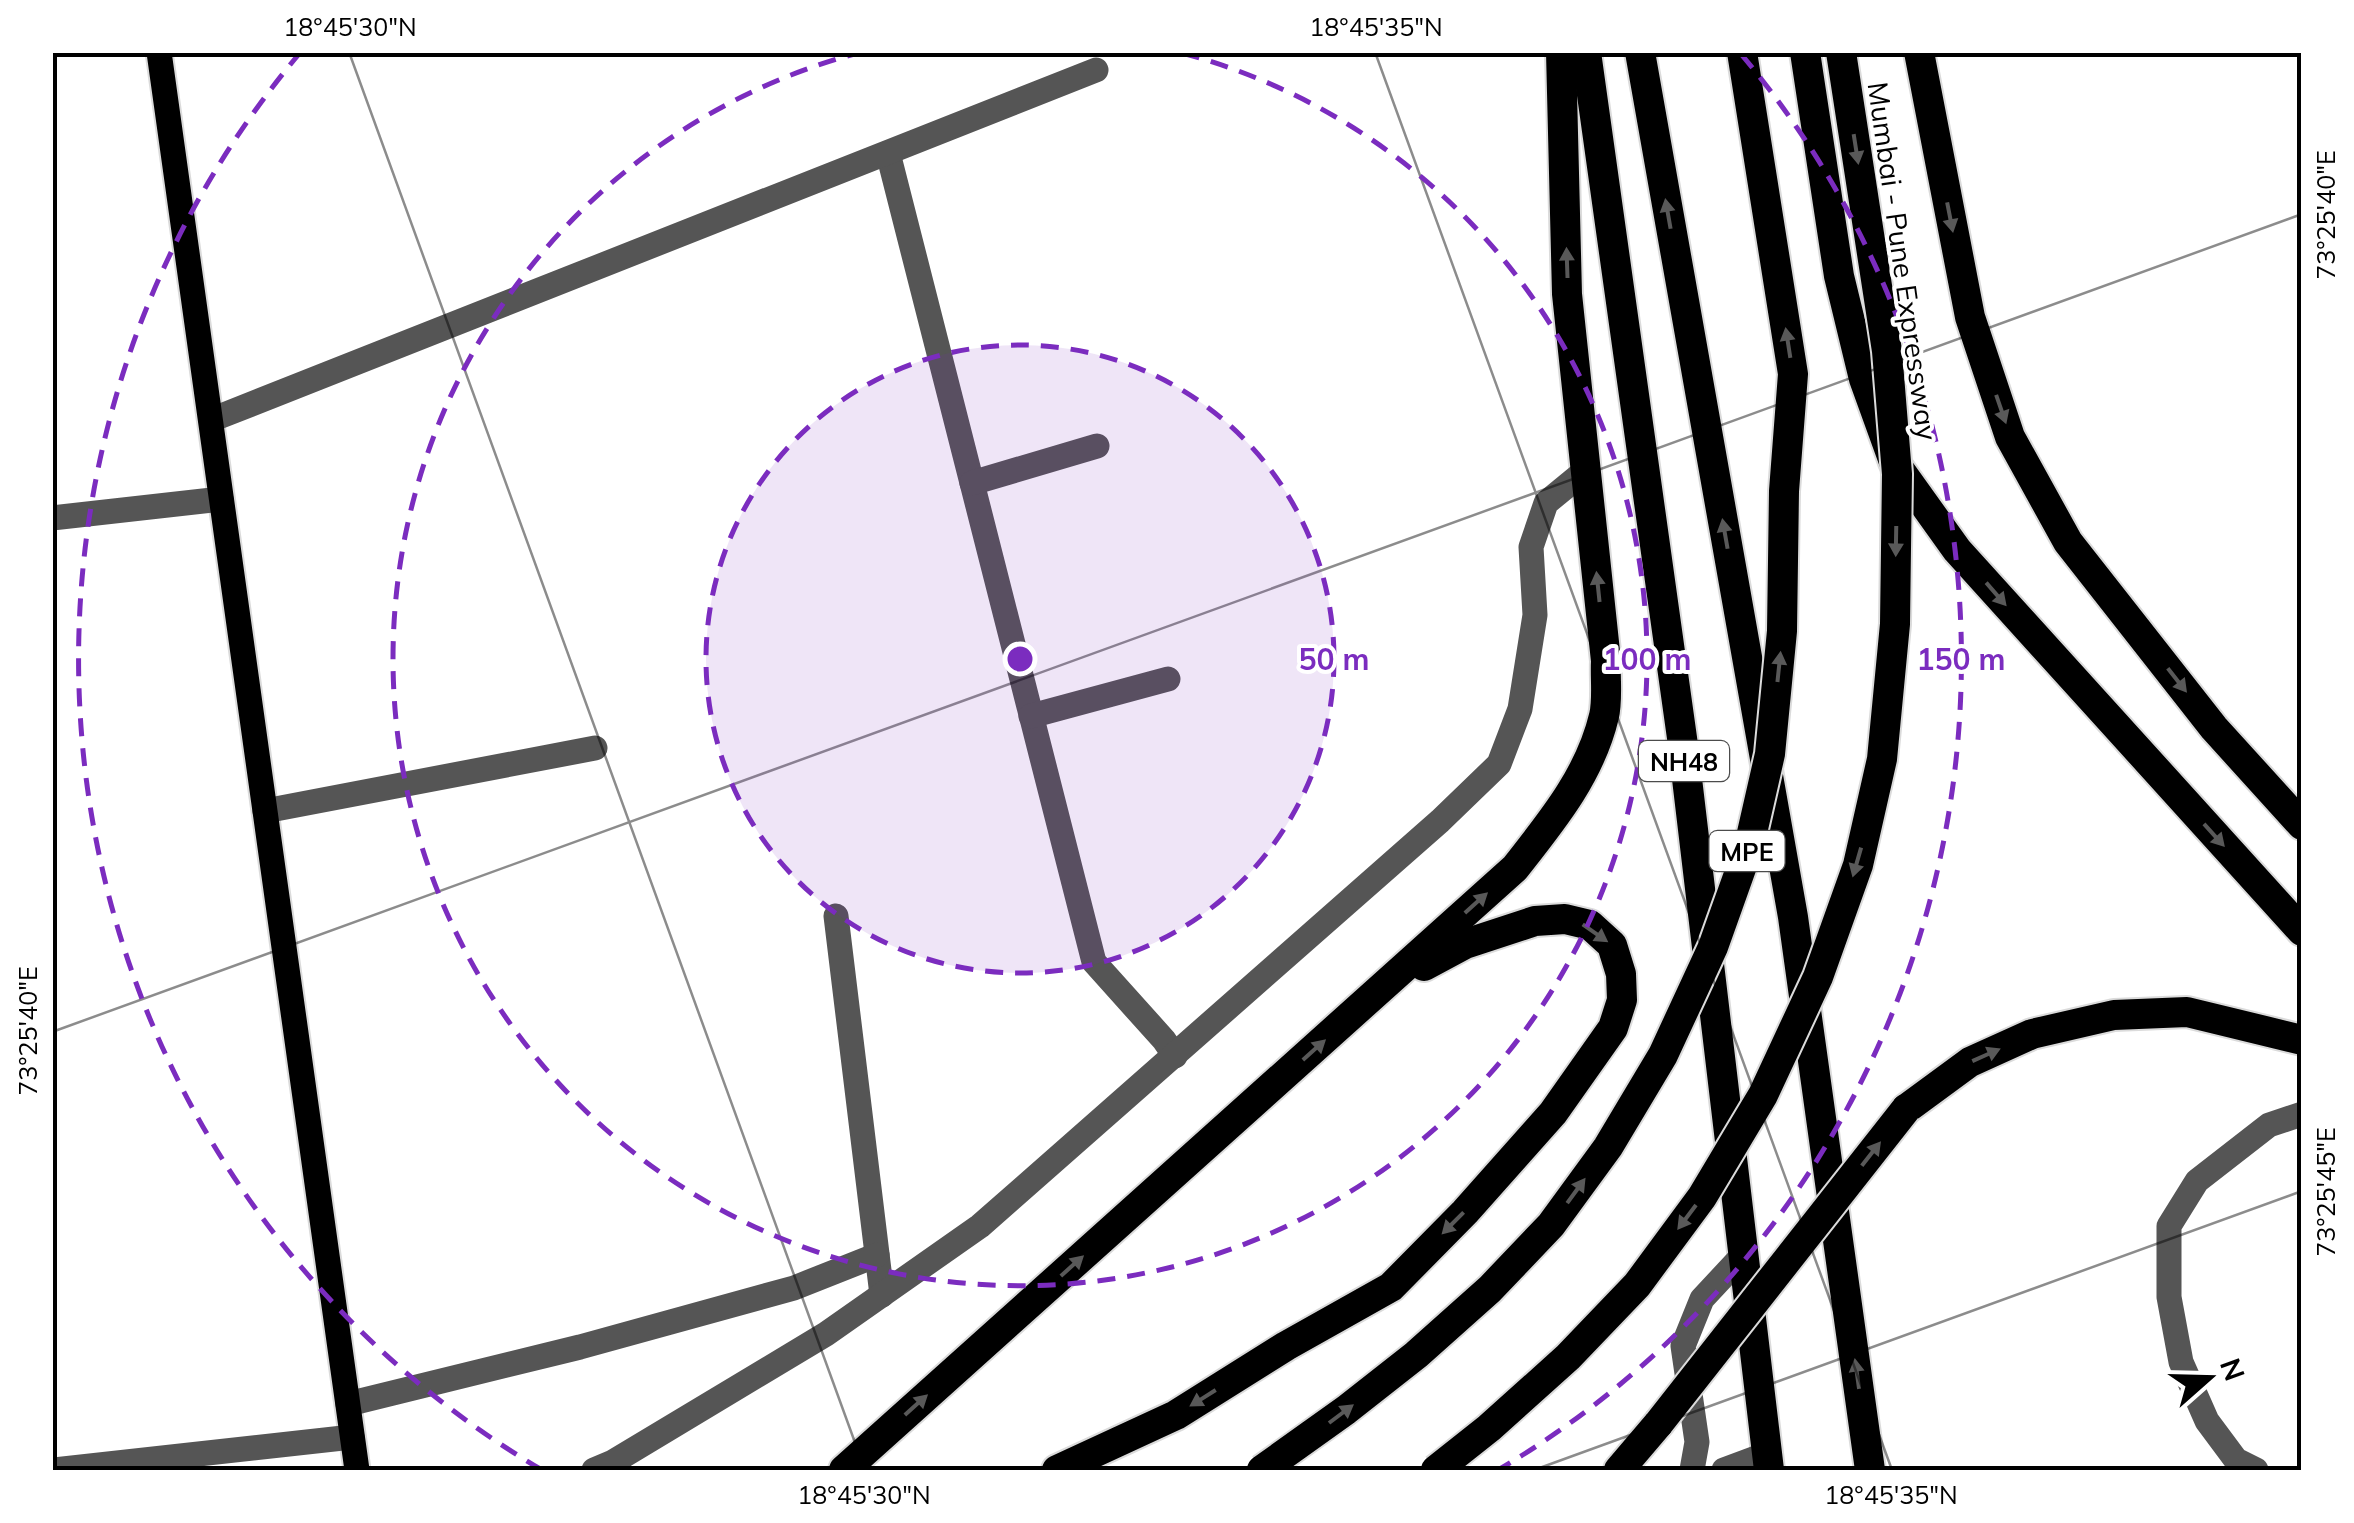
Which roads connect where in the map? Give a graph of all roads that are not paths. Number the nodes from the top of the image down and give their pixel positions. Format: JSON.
{"nodes":[{"id":1,"x":160,"y":52,"type":"edge"},
{"id":2,"x":1561,"y":52,"type":"edge"},
{"id":3,"x":1586,"y":52,"type":"edge"},
{"id":4,"x":1640,"y":52,"type":"edge"},
{"id":5,"x":1742,"y":52,"type":"edge"},
{"id":6,"x":1805,"y":52,"type":"edge"},
{"id":7,"x":1841,"y":52,"type":"edge"},
{"id":8,"x":1918,"y":52,"type":"edge"},
{"id":9,"x":1096,"y":70,"type":"dead end"},
{"id":10,"x":888,"y":152,"type":"junction"},
{"id":11,"x":211,"y":420,"type":"junction"},
{"id":12,"x":1098,"y":446,"type":"dead end"},
{"id":13,"x":1585,"y":471,"type":"junction"},
{"id":14,"x":972,"y":483,"type":"junction"},
{"id":15,"x":222,"y":498,"type":"junction"},
{"id":16,"x":52,"y":518,"type":"edge"},
{"id":17,"x":1168,"y":679,"type":"dead end"},
{"id":18,"x":1031,"y":716,"type":"junction"},
{"id":19,"x":596,"y":748,"type":"dead end"},
{"id":20,"x":265,"y":811,"type":"junction"},
{"id":21,"x":2302,"y":826,"type":"edge"},
{"id":22,"x":836,"y":916,"type":"dead end"},
{"id":23,"x":2302,"y":931,"type":"edge"},
{"id":24,"x":1378,"y":992,"type":"junction"},
{"id":25,"x":2302,"y":1040,"type":"edge"},
{"id":26,"x":1175,"y":1056,"type":"junction"},
{"id":27,"x":2302,"y":1114,"type":"edge"},
{"id":28,"x":1743,"y":1254,"type":"junction"},
{"id":29,"x":876,"y":1255,"type":"junction"},
{"id":30,"x":882,"y":1295,"type":"junction"},
{"id":31,"x":348,"y":1404,"type":"junction"},
{"id":32,"x":352,"y":1437,"type":"junction"},
{"id":33,"x":1768,"y":1462,"type":"edge"},
{"id":34,"x":54,"y":1470,"type":"edge"},
{"id":35,"x":357,"y":1470,"type":"edge"},
{"id":36,"x":594,"y":1470,"type":"edge"},
{"id":37,"x":844,"y":1470,"type":"edge"},
{"id":38,"x":1057,"y":1470,"type":"edge"},
{"id":39,"x":1262,"y":1470,"type":"edge"},
{"id":40,"x":1436,"y":1470,"type":"edge"},
{"id":41,"x":1619,"y":1470,"type":"edge"},
{"id":42,"x":1692,"y":1470,"type":"edge"},
{"id":43,"x":1724,"y":1470,"type":"edge"},
{"id":44,"x":1870,"y":1470,"type":"edge"},
{"id":45,"x":2256,"y":1470,"type":"edge"}],
"edges":[{"from":1,"to":11,"type":"main road"},
{"from":13,"to":2,"type":"highway","one_way":true},
{"from":3,"to":28,"type":"highway","number":"NH48"},
{"from":44,"to":4,"type":"highway","one_way":true},
{"from":39,"to":5,"type":"highway","number":"MPE","one_way":true,"bridge":true},
{"from":6,"to":23,"type":"highway","one_way":true},
{"from":7,"to":40,"type":"highway","name":"Mumbai - Pune Expressway","one_way":true,"bridge":true},
{"from":8,"to":21,"type":"highway","one_way":true},
{"from":9,"to":10,"type":"street"},
{"from":10,"to":11,"type":"street"},
{"from":10,"to":14,"type":"street"},
{"from":11,"to":15,"type":"main road"},
{"from":12,"to":14,"type":"street"},
{"from":24,"to":13,"type":"highway","one_way":true},
{"from":13,"to":26,"type":"street"},
{"from":14,"to":18,"type":"street"},
{"from":15,"to":16,"type":"street"},
{"from":15,"to":20,"type":"main road"},
{"from":17,"to":18,"type":"street"},
{"from":18,"to":26,"type":"street"},
{"from":19,"to":20,"type":"street"},
{"from":20,"to":31,"type":"main road"},
{"from":22,"to":29,"type":"street"},
{"from":37,"to":24,"type":"highway","one_way":true},
{"from":24,"to":38,"type":"highway","one_way":true},
{"from":41,"to":25,"type":"highway","one_way":true,"bridge":true},
{"from":26,"to":30,"type":"street"},
{"from":27,"to":45,"type":"street"},
{"from":28,"to":33,"type":"highway","number":"NH48"},
{"from":28,"to":42,"type":"street"},
{"from":29,"to":30,"type":"street"},
{"from":29,"to":31,"type":"street"},
{"from":30,"to":36,"type":"street"},
{"from":31,"to":32,"type":"main road"},
{"from":32,"to":34,"type":"street"},
{"from":32,"to":35,"type":"main road"},
{"from":33,"to":43,"type":"street"}]}
